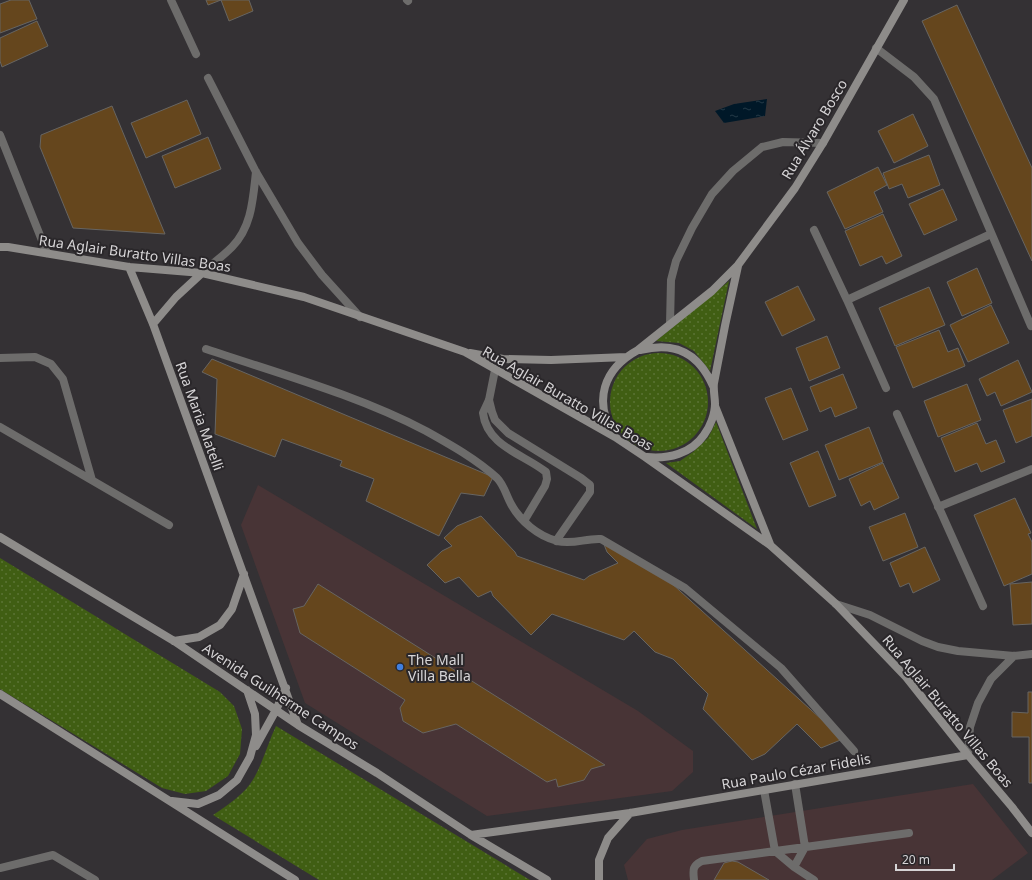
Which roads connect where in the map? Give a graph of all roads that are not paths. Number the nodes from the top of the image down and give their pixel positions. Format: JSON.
{"nodes":[{"id":1,"x":171,"y":0,"type":"edge"},
{"id":2,"x":904,"y":0,"type":"edge"},
{"id":3,"x":876,"y":48,"type":"junction"},
{"id":4,"x":196,"y":54,"type":"dead end"},
{"id":5,"x":208,"y":78,"type":"dead end"},
{"id":6,"x":0,"y":136,"type":"edge"},
{"id":7,"x":823,"y":143,"type":"junction"},
{"id":8,"x":256,"y":172,"type":"junction"},
{"id":9,"x":814,"y":230,"type":"dead end"},
{"id":10,"x":992,"y":234,"type":"junction"},
{"id":11,"x":0,"y":246,"type":"edge"},
{"id":12,"x":47,"y":253,"type":"junction"},
{"id":13,"x":738,"y":265,"type":"junction"},
{"id":14,"x":129,"y":267,"type":"junction"},
{"id":15,"x":202,"y":273,"type":"junction"},
{"id":16,"x":847,"y":300,"type":"junction"},
{"id":17,"x":360,"y":317,"type":"junction"},
{"id":18,"x":153,"y":324,"type":"junction"},
{"id":19,"x":670,"y":324,"type":"junction"},
{"id":20,"x":1031,"y":326,"type":"edge"},
{"id":21,"x":206,"y":349,"type":"dead end"},
{"id":22,"x":638,"y":350,"type":"junction"},
{"id":23,"x":465,"y":352,"type":"junction"},
{"id":24,"x":626,"y":357,"type":"junction"},
{"id":25,"x":0,"y":358,"type":"edge"},
{"id":26,"x":495,"y":370,"type":"junction"},
{"id":27,"x":713,"y":387,"type":"junction"},
{"id":28,"x":886,"y":388,"type":"dead end"},
{"id":29,"x":489,"y":400,"type":"junction"},
{"id":30,"x":715,"y":406,"type":"junction"},
{"id":31,"x":897,"y":414,"type":"dead end"},
{"id":32,"x":0,"y":427,"type":"edge"},
{"id":33,"x":508,"y":432,"type":"junction"},
{"id":34,"x":615,"y":437,"type":"junction"},
{"id":35,"x":501,"y":444,"type":"junction"},
{"id":36,"x":645,"y":457,"type":"junction"},
{"id":37,"x":1032,"y":469,"type":"edge"},
{"id":38,"x":92,"y":480,"type":"junction"},
{"id":39,"x":938,"y":507,"type":"junction"},
{"id":40,"x":524,"y":522,"type":"junction"},
{"id":41,"x":169,"y":525,"type":"dead end"},
{"id":42,"x":0,"y":537,"type":"edge"},
{"id":43,"x":556,"y":541,"type":"junction"},
{"id":44,"x":770,"y":545,"type":"junction"},
{"id":45,"x":244,"y":574,"type":"junction"},
{"id":46,"x":836,"y":604,"type":"junction"},
{"id":47,"x":983,"y":606,"type":"dead end"},
{"id":48,"x":174,"y":641,"type":"junction"},
{"id":49,"x":1032,"y":654,"type":"edge"},
{"id":50,"x":1014,"y":656,"type":"junction"},
{"id":51,"x":286,"y":688,"type":"junction"},
{"id":52,"x":247,"y":690,"type":"junction"},
{"id":53,"x":0,"y":694,"type":"edge"},
{"id":54,"x":276,"y":710,"type":"junction"},
{"id":55,"x":298,"y":725,"type":"junction"},
{"id":56,"x":854,"y":751,"type":"dead end"},
{"id":57,"x":968,"y":755,"type":"junction"},
{"id":58,"x":250,"y":757,"type":"junction"},
{"id":59,"x":795,"y":784,"type":"junction"},
{"id":60,"x":764,"y":790,"type":"junction"},
{"id":61,"x":169,"y":801,"type":"junction"},
{"id":62,"x":630,"y":813,"type":"junction"},
{"id":63,"x":909,"y":833,"type":"dead end"},
{"id":64,"x":1032,"y":833,"type":"edge"},
{"id":65,"x":471,"y":835,"type":"junction"},
{"id":66,"x":805,"y":847,"type":"junction"},
{"id":67,"x":775,"y":851,"type":"junction"},
{"id":68,"x":794,"y":867,"type":"junction"},
{"id":69,"x":0,"y":868,"type":"edge"},
{"id":70,"x":95,"y":880,"type":"edge"},
{"id":71,"x":293,"y":880,"type":"edge"},
{"id":72,"x":547,"y":880,"type":"edge"},
{"id":73,"x":599,"y":880,"type":"edge"},
{"id":74,"x":694,"y":880,"type":"edge"},
{"id":75,"x":814,"y":880,"type":"edge"}],
"edges":[{"from":1,"to":4,"type":"street"},
{"from":2,"to":3,"type":"main road","name":"Rua Álvaro Bosco"},
{"from":3,"to":7,"type":"main road","name":"Rua Álvaro Bosco"},
{"from":3,"to":10,"type":"street"},
{"from":5,"to":8,"type":"street"},
{"from":6,"to":12,"type":"street"},
{"from":7,"to":13,"type":"main road","name":"Rua Álvaro Bosco"},
{"from":7,"to":19,"type":"street"},
{"from":8,"to":15,"type":"street"},
{"from":8,"to":17,"type":"street"},
{"from":9,"to":16,"type":"street"},
{"from":10,"to":16,"type":"street"},
{"from":10,"to":20,"type":"street"},
{"from":11,"to":12,"type":"main road","name":"Rua Aglair Buratto Villas Boas"},
{"from":12,"to":14,"type":"main road","name":"Rua Aglair Buratto Villas Boas"},
{"from":13,"to":19,"type":"main road","name":"Rua Álvaro Bosco"},
{"from":13,"to":27,"type":"main road","name":"Rua Álvaro Bosco"},
{"from":14,"to":15,"type":"main road","name":"Rua Aglair Buratto Villas Boas"},
{"from":14,"to":18,"type":"main road","name":"Rua Maria Matelli"},
{"from":15,"to":17,"type":"main road","name":"Rua Aglair Buratto Villas Boas"},
{"from":15,"to":18,"type":"main road"},
{"from":16,"to":28,"type":"street"},
{"from":17,"to":23,"type":"main road","name":"Rua Aglair Buratto Villas Boas"},
{"from":18,"to":45,"type":"main road","name":"Rua Maria Matelli"},
{"from":19,"to":22,"type":"main road","name":"Rua Álvaro Bosco"},
{"from":21,"to":40,"type":"street"},
{"from":22,"to":24,"type":"main road","name":"Rua Álvaro Bosco"},
{"from":22,"to":27,"type":"main road"},
{"from":23,"to":24,"type":"main road"},
{"from":23,"to":26,"type":"main road","name":"Rua Aglair Buratto Villas Boas"},
{"from":24,"to":34,"type":"main road","name":"Rua Álvaro Bosco"},
{"from":25,"to":38,"type":"street"},
{"from":26,"to":29,"type":"street"},
{"from":26,"to":34,"type":"main road","name":"Rua Aglair Buratto Villas Boas"},
{"from":27,"to":30,"type":"main road","name":"Rua Álvaro Bosco"},
{"from":29,"to":33,"type":"street"},
{"from":29,"to":35,"type":"street"},
{"from":30,"to":36,"type":"main road","name":"Rua Álvaro Bosco"},
{"from":30,"to":44,"type":"main road"},
{"from":31,"to":39,"type":"street"},
{"from":32,"to":38,"type":"street"},
{"from":33,"to":35,"type":"street"},
{"from":33,"to":43,"type":"street"},
{"from":34,"to":36,"type":"main road","name":"Rua Aglair Buratto Villas Boas"},
{"from":35,"to":40,"type":"street"},
{"from":36,"to":44,"type":"main road","name":"Rua Aglair Buratto Villas Boas"},
{"from":37,"to":39,"type":"street"},
{"from":38,"to":41,"type":"street"},
{"from":39,"to":47,"type":"street"},
{"from":40,"to":43,"type":"street"},
{"from":42,"to":48,"type":"main road","name":"Avenida Guilherme Campos"},
{"from":43,"to":56,"type":"street"},
{"from":44,"to":46,"type":"main road","name":"Rua Aglair Buratto Villas Boas"},
{"from":45,"to":48,"type":"main road"},
{"from":45,"to":51,"type":"main road","name":"Rua Maria Matelli"},
{"from":46,"to":50,"type":"street"},
{"from":46,"to":57,"type":"main road","name":"Rua Aglair Buratto Villas Boas"},
{"from":48,"to":52,"type":"main road","name":"Avenida Guilherme Campos"},
{"from":49,"to":50,"type":"street"},
{"from":50,"to":57,"type":"street"},
{"from":51,"to":54,"type":"main road"},
{"from":51,"to":55,"type":"main road","name":"Rua Maria Matelli"},
{"from":52,"to":54,"type":"main road","name":"Avenida Guilherme Campos"},
{"from":52,"to":58,"type":"main road"},
{"from":53,"to":61,"type":"main road"},
{"from":54,"to":55,"type":"main road","name":"Avenida Guilherme Campos"},
{"from":54,"to":58,"type":"main road"},
{"from":55,"to":65,"type":"main road","name":"Avenida Guilherme Campos"},
{"from":57,"to":59,"type":"main road","name":"Rua Paulo Cézar Fidelis"},
{"from":57,"to":64,"type":"main road","name":"Rua Aglair Buratto Villas Boas"},
{"from":58,"to":61,"type":"main road"},
{"from":59,"to":60,"type":"main road","name":"Rua Paulo Cézar Fidelis"},
{"from":59,"to":66,"type":"street"},
{"from":60,"to":62,"type":"main road","name":"Rua Paulo Cézar Fidelis"},
{"from":60,"to":67,"type":"street"},
{"from":61,"to":71,"type":"main road"},
{"from":62,"to":65,"type":"main road","name":"Rua Paulo Cézar Fidelis"},
{"from":62,"to":73,"type":"main road"},
{"from":63,"to":66,"type":"street"},
{"from":65,"to":72,"type":"main road","name":"Avenida Guilherme Campos"},
{"from":66,"to":67,"type":"street"},
{"from":66,"to":68,"type":"street"},
{"from":67,"to":68,"type":"street"},
{"from":67,"to":74,"type":"street"},
{"from":68,"to":75,"type":"street"},
{"from":69,"to":70,"type":"street"}]}
